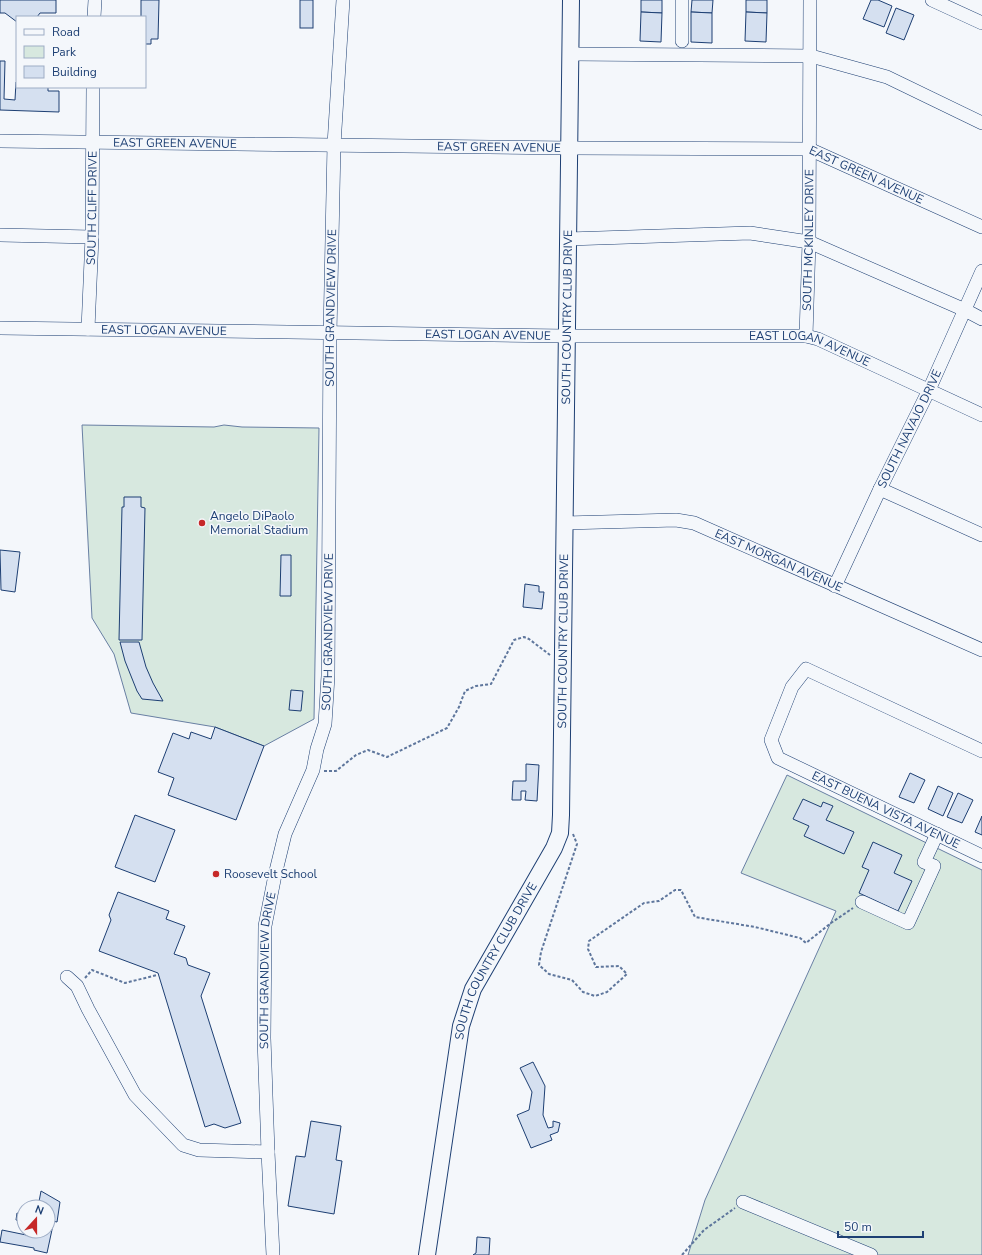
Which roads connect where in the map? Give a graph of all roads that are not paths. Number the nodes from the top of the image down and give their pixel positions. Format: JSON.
{"nodes":[{"id":1,"x":95,"y":0,"type":"edge"},
{"id":2,"x":343,"y":0,"type":"edge"},
{"id":3,"x":571,"y":0,"type":"edge"},
{"id":4,"x":682,"y":0,"type":"edge"},
{"id":5,"x":810,"y":0,"type":"edge"},
{"id":6,"x":932,"y":0,"type":"edge"},
{"id":7,"x":94,"y":16,"type":"edge"},
{"id":8,"x":982,"y":23,"type":"edge"},
{"id":9,"x":682,"y":41,"type":"dead end"},
{"id":10,"x":570,"y":54,"type":"junction"},
{"id":11,"x":811,"y":56,"type":"junction"},
{"id":12,"x":93,"y":88,"type":"edge"},
{"id":13,"x":982,"y":123,"type":"edge"},
{"id":14,"x":0,"y":141,"type":"edge"},
{"id":15,"x":92,"y":142,"type":"junction"},
{"id":16,"x":334,"y":145,"type":"junction"},
{"id":17,"x":569,"y":148,"type":"junction"},
{"id":18,"x":809,"y":149,"type":"junction"},
{"id":19,"x":982,"y":227,"type":"edge"},
{"id":20,"x":0,"y":235,"type":"edge"},
{"id":21,"x":92,"y":237,"type":"junction"},
{"id":22,"x":568,"y":239,"type":"junction"},
{"id":23,"x":809,"y":242,"type":"junction"},
{"id":24,"x":982,"y":271,"type":"edge"},
{"id":25,"x":965,"y":310,"type":"junction"},
{"id":26,"x":982,"y":319,"type":"edge"},
{"id":27,"x":0,"y":328,"type":"edge"},
{"id":28,"x":88,"y":329,"type":"junction"},
{"id":29,"x":330,"y":333,"type":"junction"},
{"id":30,"x":567,"y":336,"type":"junction"},
{"id":31,"x":806,"y":336,"type":"junction"},
{"id":32,"x":929,"y":390,"type":"junction"},
{"id":33,"x":982,"y":414,"type":"edge"},
{"id":34,"x":880,"y":489,"type":"junction"},
{"id":35,"x":564,"y":523,"type":"junction"},
{"id":36,"x":982,"y":535,"type":"edge"},
{"id":37,"x":835,"y":586,"type":"junction"},
{"id":38,"x":982,"y":650,"type":"edge"},
{"id":39,"x":982,"y":751,"type":"edge"},
{"id":40,"x":937,"y":834,"type":"junction"},
{"id":41,"x":982,"y":856,"type":"edge"},
{"id":42,"x":862,"y":902,"type":"road end"},
{"id":43,"x":72,"y":981,"type":"road end"},
{"id":44,"x":268,"y":1152,"type":"junction"},
{"id":45,"x":743,"y":1202,"type":"road end"},
{"id":46,"x":273,"y":1255,"type":"edge"},
{"id":47,"x":427,"y":1255,"type":"edge"},
{"id":48,"x":871,"y":1255,"type":"edge"}],
"edges":[{"from":1,"to":7,"type":"street"},
{"from":2,"to":16,"type":"street","name":"SOUTH GRANDVIEW DRIVE"},
{"from":3,"to":10,"type":"main road","name":"SOUTH COUNTRY CLUB DRIVE"},
{"from":4,"to":9,"type":"street"},
{"from":5,"to":11,"type":"street","name":"SOUTH MCKINLEY DRIVE"},
{"from":6,"to":8,"type":"street"},
{"from":10,"to":11,"type":"street"},
{"from":10,"to":17,"type":"main road","name":"SOUTH COUNTRY CLUB DRIVE"},
{"from":11,"to":13,"type":"street"},
{"from":11,"to":18,"type":"street","name":"SOUTH MCKINLEY DRIVE"},
{"from":12,"to":15,"type":"street","name":"SOUTH CLIFF DRIVE"},
{"from":14,"to":15,"type":"street","name":"EAST GREEN AVENUE"},
{"from":15,"to":16,"type":"street","name":"EAST GREEN AVENUE"},
{"from":15,"to":21,"type":"street","name":"SOUTH CLIFF DRIVE"},
{"from":16,"to":17,"type":"street","name":"EAST GREEN AVENUE"},
{"from":16,"to":29,"type":"street","name":"SOUTH GRANDVIEW DRIVE"},
{"from":17,"to":18,"type":"street","name":"EAST GREEN AVENUE"},
{"from":17,"to":22,"type":"main road","name":"SOUTH COUNTRY CLUB DRIVE"},
{"from":18,"to":19,"type":"street","name":"EAST GREEN AVENUE"},
{"from":18,"to":23,"type":"street","name":"SOUTH MCKINLEY DRIVE"},
{"from":20,"to":21,"type":"street"},
{"from":21,"to":28,"type":"street","name":"SOUTH CLIFF DRIVE"},
{"from":22,"to":23,"type":"street"},
{"from":22,"to":30,"type":"main road","name":"SOUTH COUNTRY CLUB DRIVE"},
{"from":23,"to":25,"type":"street"},
{"from":23,"to":31,"type":"street","name":"SOUTH MCKINLEY DRIVE"},
{"from":24,"to":25,"type":"street","name":"SOUTH NAVAJO DRIVE"},
{"from":25,"to":26,"type":"street"},
{"from":25,"to":32,"type":"street","name":"SOUTH NAVAJO DRIVE"},
{"from":27,"to":28,"type":"street","name":"EAST LOGAN AVENUE"},
{"from":28,"to":29,"type":"street","name":"EAST LOGAN AVENUE"},
{"from":29,"to":30,"type":"street","name":"EAST LOGAN AVENUE"},
{"from":29,"to":44,"type":"street","name":"SOUTH GRANDVIEW DRIVE"},
{"from":30,"to":31,"type":"street","name":"EAST LOGAN AVENUE"},
{"from":30,"to":35,"type":"main road","name":"SOUTH COUNTRY CLUB DRIVE"},
{"from":31,"to":32,"type":"street","name":"EAST LOGAN AVENUE"},
{"from":32,"to":33,"type":"street","name":"EAST LOGAN AVENUE"},
{"from":32,"to":34,"type":"street","name":"SOUTH NAVAJO DRIVE"},
{"from":34,"to":36,"type":"street"},
{"from":34,"to":37,"type":"street","name":"SOUTH NAVAJO DRIVE"},
{"from":35,"to":37,"type":"street","name":"EAST MORGAN AVENUE"},
{"from":35,"to":47,"type":"main road","name":"SOUTH COUNTRY CLUB DRIVE"},
{"from":37,"to":38,"type":"street","name":"EAST MORGAN AVENUE"},
{"from":39,"to":40,"type":"street","name":"EAST BUENA VISTA AVENUE"},
{"from":40,"to":41,"type":"street","name":"EAST BUENA VISTA AVENUE"},
{"from":40,"to":42,"type":"street"},
{"from":43,"to":44,"type":"street"},
{"from":44,"to":46,"type":"street","name":"SOUTH GRANDVIEW DRIVE"},
{"from":45,"to":48,"type":"street"}]}
